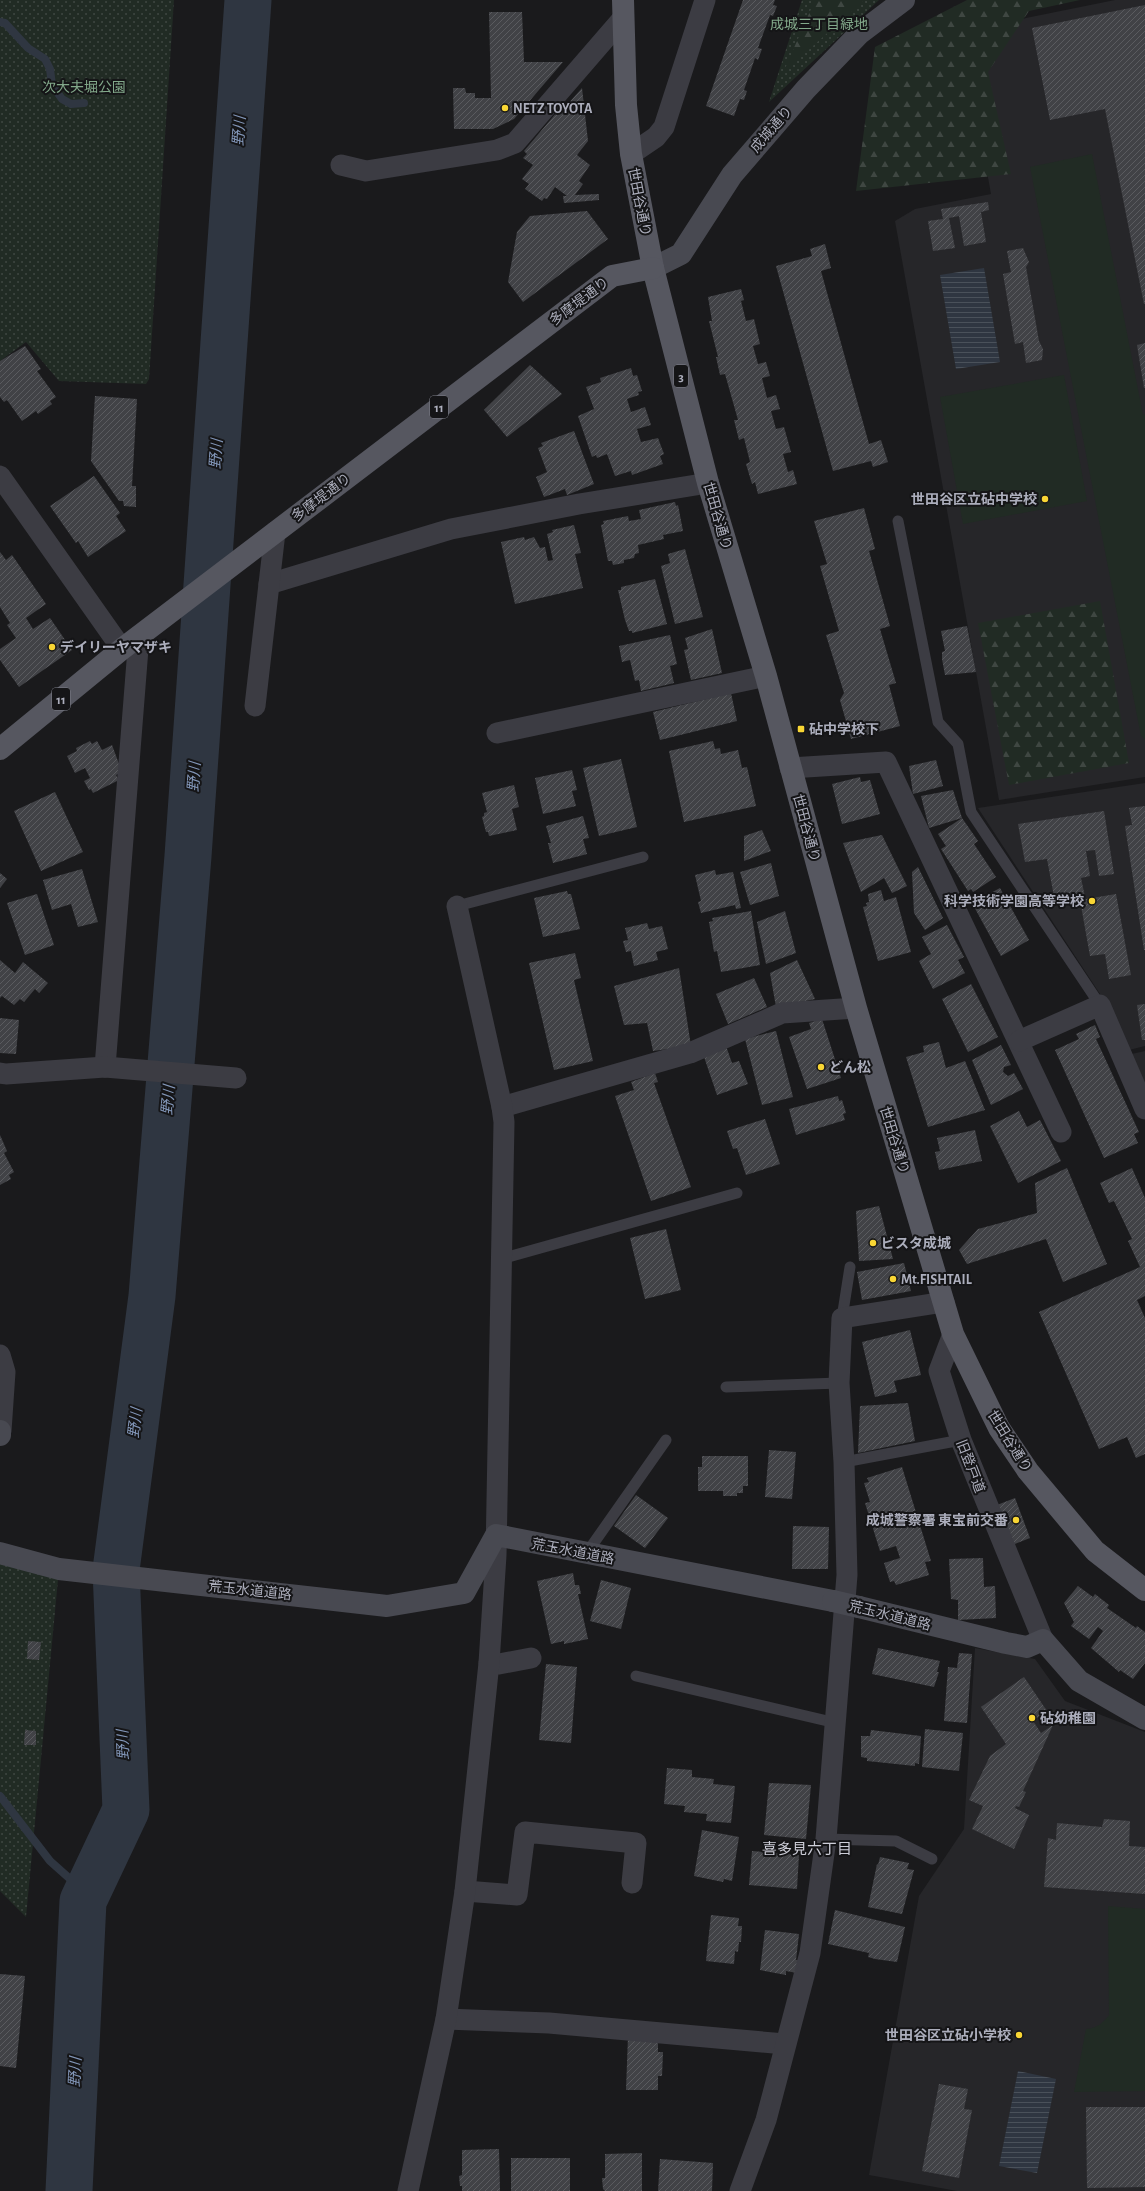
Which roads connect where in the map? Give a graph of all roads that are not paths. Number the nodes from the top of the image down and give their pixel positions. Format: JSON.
{"nodes":[{"id":1,"x":705,"y":0,"type":"edge"},
{"id":2,"x":904,"y":0,"type":"edge"},
{"id":3,"x":623,"y":9,"type":"edge"},
{"id":4,"x":631,"y":154,"type":"junction"},
{"id":5,"x":341,"y":165,"type":"dead end"},
{"id":6,"x":653,"y":268,"type":"junction"},
{"id":7,"x":0,"y":476,"type":"edge"},
{"id":8,"x":708,"y":483,"type":"junction"},
{"id":9,"x":898,"y":521,"type":"dead end"},
{"id":10,"x":270,"y":536,"type":"junction"},
{"id":11,"x":270,"y":584,"type":"junction"},
{"id":12,"x":147,"y":630,"type":"junction"},
{"id":13,"x":122,"y":649,"type":"junction"},
{"id":14,"x":766,"y":676,"type":"junction"},
{"id":15,"x":255,"y":706,"type":"dead end"},
{"id":16,"x":497,"y":733,"type":"dead end"},
{"id":17,"x":0,"y":749,"type":"edge"},
{"id":18,"x":790,"y":768,"type":"junction"},
{"id":19,"x":643,"y":857,"type":"dead end"},
{"id":20,"x":457,"y":906,"type":"joint"},
{"id":21,"x":1100,"y":1005,"type":"junction"},
{"id":22,"x":856,"y":1008,"type":"junction"},
{"id":23,"x":1019,"y":1041,"type":"junction"},
{"id":24,"x":113,"y":1068,"type":"junction"},
{"id":25,"x":0,"y":1073,"type":"edge"},
{"id":26,"x":231,"y":1077,"type":"dead end"},
{"id":27,"x":502,"y":1107,"type":"junction"},
{"id":28,"x":1145,"y":1109,"type":"edge"},
{"id":29,"x":1061,"y":1132,"type":"dead end"},
{"id":30,"x":737,"y":1192,"type":"dead end"},
{"id":31,"x":501,"y":1259,"type":"junction"},
{"id":32,"x":850,"y":1267,"type":"dead end"},
{"id":33,"x":944,"y":1302,"type":"junction"},
{"id":34,"x":842,"y":1318,"type":"junction"},
{"id":35,"x":953,"y":1334,"type":"junction"},
{"id":36,"x":0,"y":1354,"type":"edge"},
{"id":37,"x":839,"y":1383,"type":"junction"},
{"id":38,"x":726,"y":1387,"type":"dead end"},
{"id":39,"x":0,"y":1432,"type":"edge"},
{"id":40,"x":666,"y":1440,"type":"dead end"},
{"id":41,"x":961,"y":1440,"type":"junction"},
{"id":42,"x":844,"y":1462,"type":"junction"},
{"id":43,"x":496,"y":1535,"type":"junction"},
{"id":44,"x":0,"y":1553,"type":"edge"},
{"id":45,"x":586,"y":1554,"type":"junction"},
{"id":46,"x":1145,"y":1590,"type":"edge"},
{"id":47,"x":1043,"y":1640,"type":"junction"},
{"id":48,"x":531,"y":1658,"type":"dead end"},
{"id":49,"x":489,"y":1663,"type":"junction"},
{"id":50,"x":636,"y":1676,"type":"dead end"},
{"id":51,"x":1145,"y":1719,"type":"edge"},
{"id":52,"x":836,"y":1722,"type":"junction"},
{"id":53,"x":826,"y":1839,"type":"junction"},
{"id":54,"x":932,"y":1859,"type":"dead end"},
{"id":55,"x":632,"y":1883,"type":"dead end"},
{"id":56,"x":465,"y":1891,"type":"junction"},
{"id":57,"x":446,"y":2019,"type":"junction"},
{"id":58,"x":785,"y":2044,"type":"junction"},
{"id":59,"x":408,"y":2191,"type":"edge"},
{"id":60,"x":740,"y":2191,"type":"edge"}],
"edges":[{"from":1,"to":4,"type":"street"},
{"from":2,"to":6,"type":"main road","name":"成城通り"},
{"from":3,"to":4,"type":"main road","name":"世田谷通り","number":"3"},
{"from":3,"to":5,"type":"street"},
{"from":4,"to":6,"type":"main road","name":"世田谷通り","number":"3"},
{"from":6,"to":8,"type":"main road","name":"世田谷通り","number":"3"},
{"from":6,"to":10,"type":"main road","name":"多摩堤通り","number":"11"},
{"from":7,"to":13,"type":"street"},
{"from":8,"to":11,"type":"street"},
{"from":8,"to":14,"type":"main road","name":"世田谷通り","number":"3"},
{"from":9,"to":21,"type":"lane"},
{"from":10,"to":11,"type":"street"},
{"from":10,"to":12,"type":"main road","name":"多摩堤通り","number":"11"},
{"from":11,"to":15,"type":"street"},
{"from":12,"to":13,"type":"main road","name":"多摩堤通り","number":"11"},
{"from":12,"to":24,"type":"street"},
{"from":13,"to":17,"type":"main road","name":"多摩堤通り","number":"11"},
{"from":14,"to":16,"type":"street"},
{"from":14,"to":18,"type":"main road","name":"世田谷通り","number":"3"},
{"from":18,"to":22,"type":"main road","name":"世田谷通り","number":"3"},
{"from":18,"to":23,"type":"street"},
{"from":19,"to":20,"type":"lane"},
{"from":20,"to":27,"type":"street"},
{"from":21,"to":23,"type":"street"},
{"from":21,"to":28,"type":"street"},
{"from":22,"to":27,"type":"street"},
{"from":22,"to":33,"type":"main road","name":"世田谷通り","number":"3"},
{"from":23,"to":29,"type":"street"},
{"from":24,"to":25,"type":"street"},
{"from":24,"to":26,"type":"street"},
{"from":27,"to":31,"type":"street"},
{"from":30,"to":31,"type":"lane"},
{"from":31,"to":43,"type":"street"},
{"from":32,"to":34,"type":"lane"},
{"from":33,"to":34,"type":"street"},
{"from":33,"to":35,"type":"main road","name":"世田谷通り","number":"3"},
{"from":34,"to":37,"type":"street"},
{"from":35,"to":41,"type":"street","name":"旧登戸道"},
{"from":35,"to":46,"type":"main road","name":"世田谷通り","number":"3"},
{"from":36,"to":39,"type":"street"},
{"from":37,"to":38,"type":"lane"},
{"from":37,"to":42,"type":"street"},
{"from":40,"to":45,"type":"lane"},
{"from":41,"to":42,"type":"lane"},
{"from":41,"to":47,"type":"street","name":"旧登戸道"},
{"from":42,"to":52,"type":"street"},
{"from":43,"to":44,"type":"main road","name":"荒玉水道道路"},
{"from":43,"to":45,"type":"main road","name":"荒玉水道道路"},
{"from":43,"to":49,"type":"street"},
{"from":45,"to":47,"type":"main road","name":"荒玉水道道路","bridge":true},
{"from":47,"to":51,"type":"main road"},
{"from":48,"to":49,"type":"street"},
{"from":49,"to":56,"type":"street"},
{"from":50,"to":52,"type":"lane"},
{"from":52,"to":53,"type":"street"},
{"from":53,"to":54,"type":"lane"},
{"from":53,"to":58,"type":"street"},
{"from":55,"to":56,"type":"street"},
{"from":56,"to":57,"type":"street"},
{"from":57,"to":58,"type":"street"},
{"from":57,"to":59,"type":"street"},
{"from":58,"to":60,"type":"street"}]}
